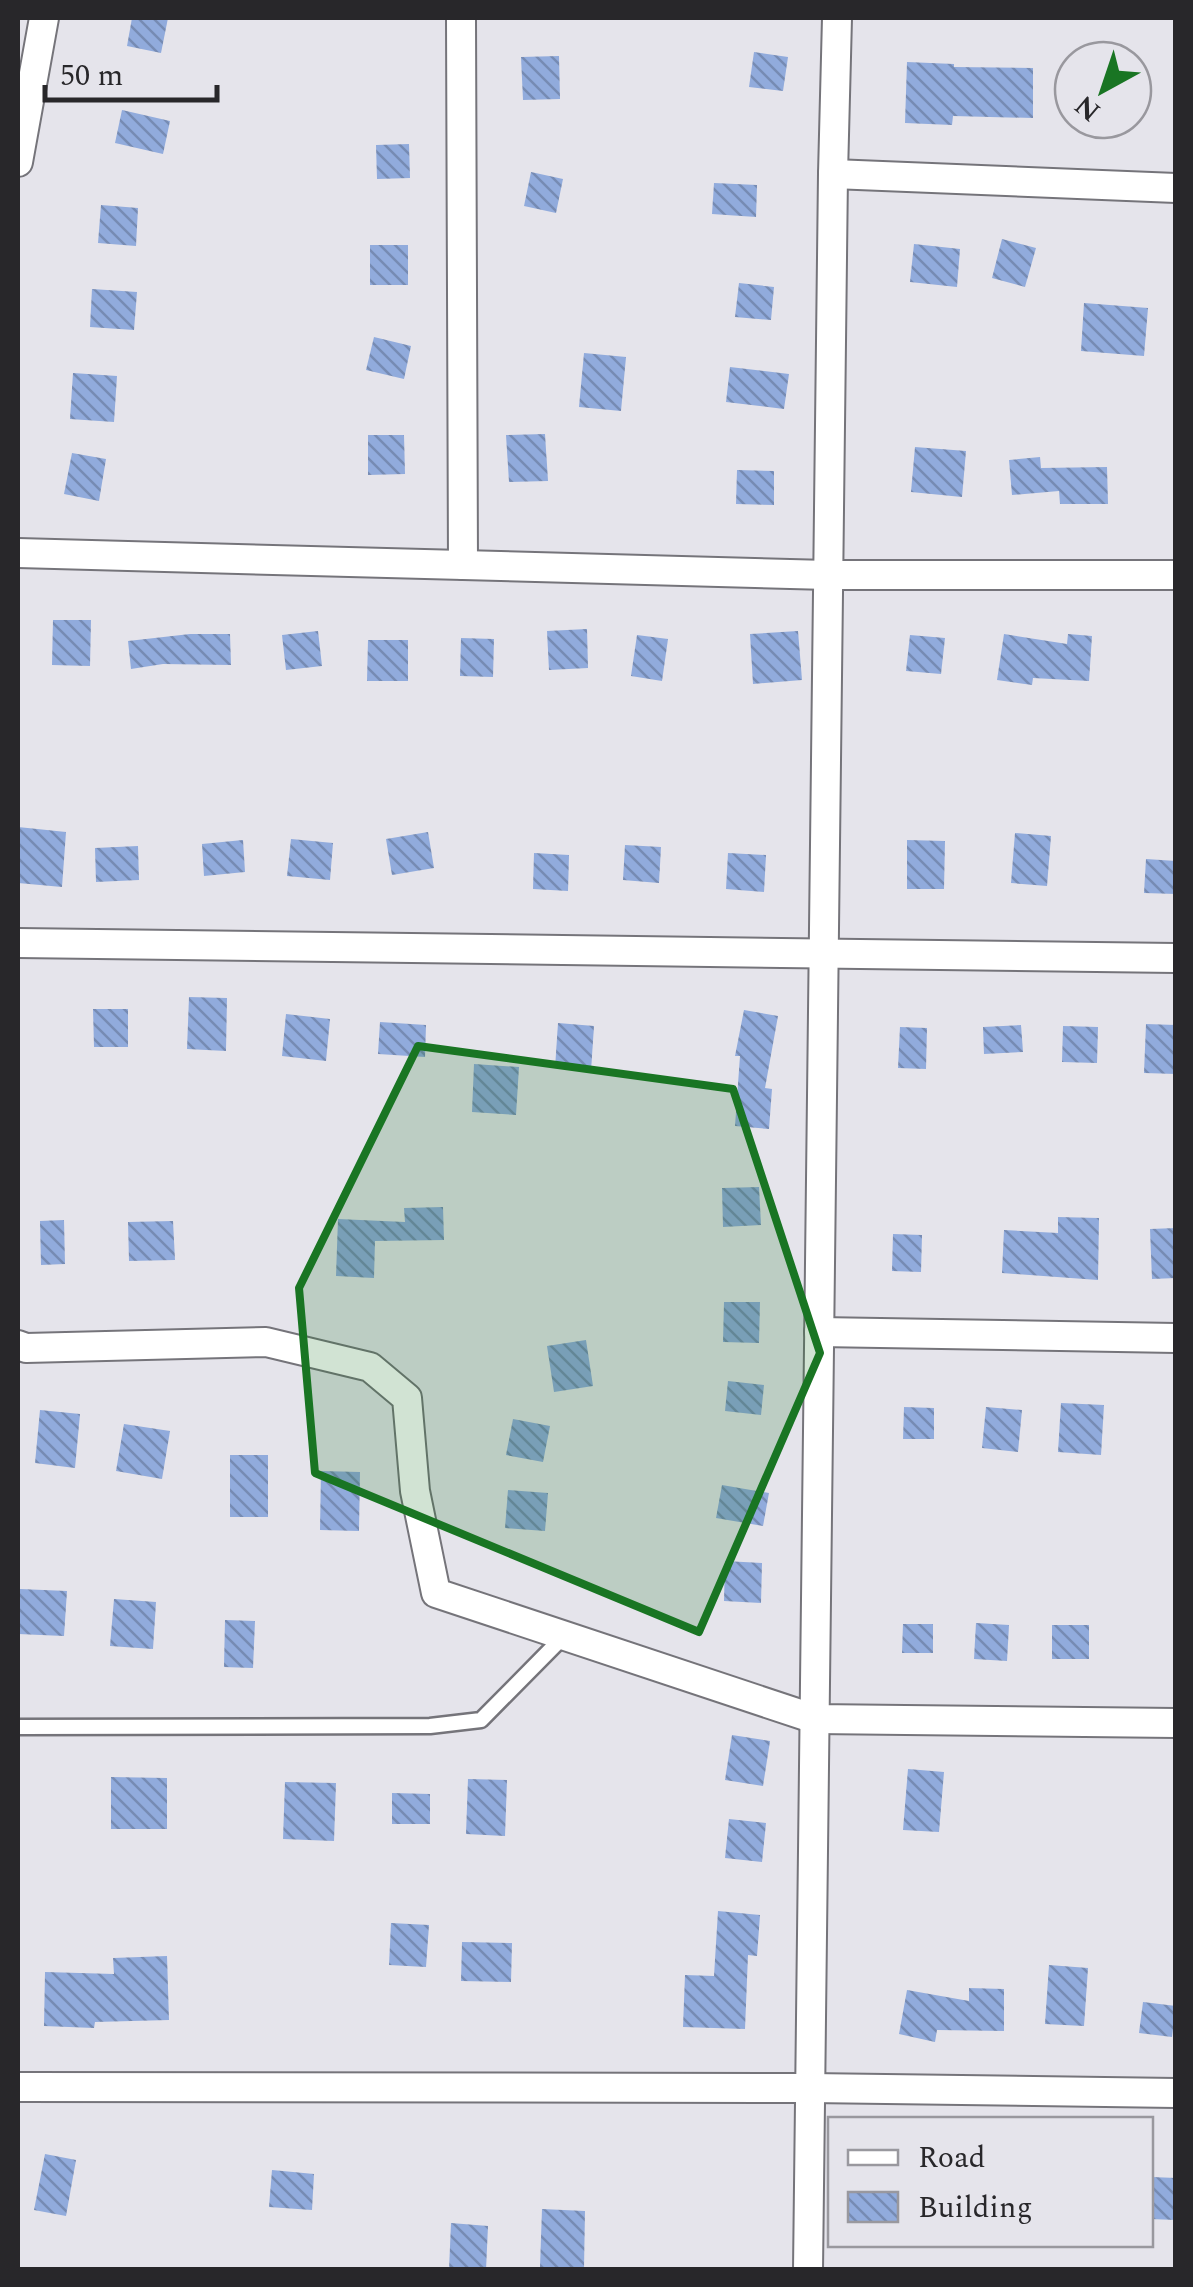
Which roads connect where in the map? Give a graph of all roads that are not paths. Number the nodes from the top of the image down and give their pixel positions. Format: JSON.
{"nodes":[{"id":1,"x":44,"y":18,"type":"edge"},
{"id":2,"x":462,"y":18,"type":"edge"},
{"id":3,"x":837,"y":18,"type":"edge"},
{"id":4,"x":18,"y":162,"type":"edge"},
{"id":5,"x":833,"y":174,"type":"junction"},
{"id":6,"x":1176,"y":188,"type":"edge"},
{"id":7,"x":18,"y":553,"type":"edge"},
{"id":8,"x":463,"y":565,"type":"junction"},
{"id":9,"x":828,"y":575,"type":"junction"},
{"id":10,"x":1176,"y":575,"type":"edge"},
{"id":11,"x":18,"y":943,"type":"edge"},
{"id":12,"x":824,"y":953,"type":"junction"},
{"id":13,"x":1176,"y":958,"type":"edge"},
{"id":14,"x":819,"y":1332,"type":"junction"},
{"id":15,"x":1176,"y":1338,"type":"edge"},
{"id":16,"x":18,"y":1345,"type":"edge"},
{"id":17,"x":565,"y":1636,"type":"junction"},
{"id":18,"x":815,"y":1719,"type":"junction"},
{"id":19,"x":1176,"y":1722,"type":"edge"},
{"id":20,"x":18,"y":1728,"type":"edge"},
{"id":21,"x":18,"y":2087,"type":"edge"},
{"id":22,"x":810,"y":2088,"type":"junction"},
{"id":23,"x":1176,"y":2093,"type":"edge"},
{"id":24,"x":808,"y":2270,"type":"edge"}],
"edges":[{"from":1,"to":4,"type":"street"},
{"from":2,"to":8,"type":"street"},
{"from":3,"to":5,"type":"street"},
{"from":5,"to":6,"type":"street"},
{"from":5,"to":9,"type":"street"},
{"from":7,"to":8,"type":"street"},
{"from":8,"to":9,"type":"street"},
{"from":9,"to":10,"type":"street"},
{"from":9,"to":12,"type":"street"},
{"from":11,"to":12,"type":"street"},
{"from":12,"to":13,"type":"street"},
{"from":12,"to":14,"type":"street"},
{"from":14,"to":15,"type":"street"},
{"from":14,"to":18,"type":"street"},
{"from":16,"to":17,"type":"street"},
{"from":17,"to":18,"type":"street"},
{"from":17,"to":20,"type":"lane"},
{"from":18,"to":19,"type":"street"},
{"from":18,"to":22,"type":"street"},
{"from":21,"to":22,"type":"street"},
{"from":22,"to":23,"type":"street"},
{"from":22,"to":24,"type":"street"}]}
